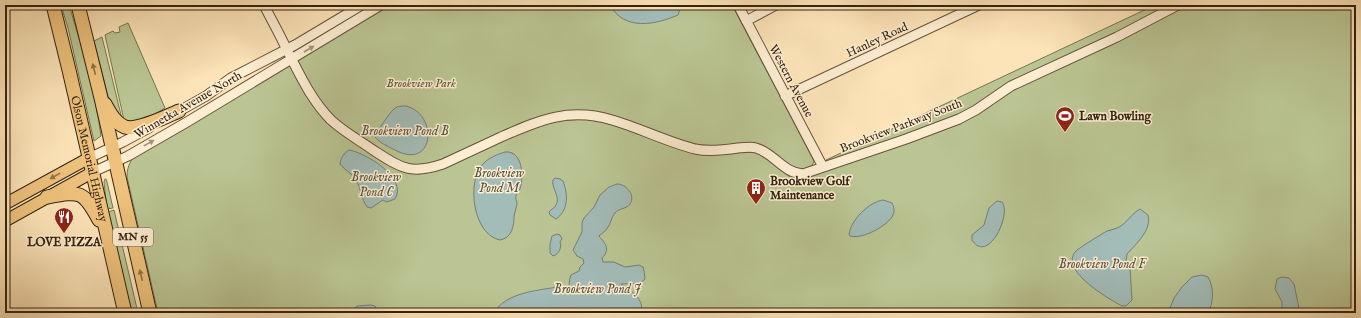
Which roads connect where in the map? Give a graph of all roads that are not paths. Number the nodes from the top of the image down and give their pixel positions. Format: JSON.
{"nodes":[{"id":1,"x":53,"y":5,"type":"edge"},
{"id":2,"x":78,"y":5,"type":"edge"},
{"id":3,"x":264,"y":5,"type":"edge"},
{"id":4,"x":362,"y":5,"type":"edge"},
{"id":5,"x":381,"y":5,"type":"edge"},
{"id":6,"x":738,"y":5,"type":"edge"},
{"id":7,"x":776,"y":5,"type":"edge"},
{"id":8,"x":979,"y":5,"type":"edge"},
{"id":9,"x":1178,"y":5,"type":"edge"},
{"id":10,"x":746,"y":21,"type":"junction"},
{"id":11,"x":287,"y":48,"type":"junction"},
{"id":12,"x":292,"y":59,"type":"junction"},
{"id":13,"x":785,"y":96,"type":"junction"},
{"id":14,"x":101,"y":98,"type":"junction"},
{"id":15,"x":214,"y":106,"type":"junction"},
{"id":16,"x":179,"y":111,"type":"junction"},
{"id":17,"x":112,"y":148,"type":"junction"},
{"id":18,"x":89,"y":158,"type":"junction"},
{"id":19,"x":115,"y":162,"type":"junction"},
{"id":20,"x":823,"y":167,"type":"junction"},
{"id":21,"x":93,"y":172,"type":"junction"},
{"id":22,"x":38,"y":186,"type":"junction"},
{"id":23,"x":47,"y":197,"type":"junction"},
{"id":24,"x":5,"y":198,"type":"edge"},
{"id":25,"x":5,"y":204,"type":"edge"},
{"id":26,"x":5,"y":221,"type":"edge"},
{"id":27,"x":107,"y":235,"type":"junction"},
{"id":28,"x":125,"y":313,"type":"edge"},
{"id":29,"x":150,"y":313,"type":"edge"}],
"edges":[{"from":1,"to":18,"type":"highway","name":"Olson Memorial Highway","number":"MN 55"},
{"from":14,"to":2,"type":"highway","name":"Olson Memorial Highway","number":"MN 55","one_way":true},
{"from":3,"to":11,"type":"street","name":"Brookview Parkway South"},
{"from":4,"to":11,"type":"street","name":"Winnetka Avenue North"},
{"from":12,"to":5,"type":"street","name":"Winnetka Avenue North","one_way":true},
{"from":6,"to":10,"type":"street","name":"Western Avenue"},
{"from":7,"to":10,"type":"street"},
{"from":8,"to":13,"type":"street","name":"Hanley Road"},
{"from":9,"to":20,"type":"street","name":"Brookview Parkway South"},
{"from":10,"to":13,"type":"street","name":"Western Avenue"},
{"from":11,"to":12,"type":"street","name":"Brookview Parkway South"},
{"from":11,"to":15,"type":"street"},
{"from":11,"to":16,"type":"street","name":"Winnetka Avenue North"},
{"from":12,"to":15,"type":"street","name":"Winnetka Avenue North"},
{"from":12,"to":20,"type":"street","name":"Brookview Parkway South"},
{"from":13,"to":20,"type":"street","name":"Western Avenue"},
{"from":14,"to":16,"type":"highway"},
{"from":14,"to":17,"type":"highway","name":"Olson Memorial Highway","number":"MN 55"},
{"from":19,"to":15,"type":"street","name":"Winnetka Avenue North","one_way":true},
{"from":16,"to":17,"type":"street","name":"Winnetka Avenue North"},
{"from":17,"to":18,"type":"street","name":"Winnetka Avenue North"},
{"from":17,"to":19,"type":"highway","name":"Olson Memorial Highway","number":"MN 55"},
{"from":18,"to":21,"type":"highway","name":"Olson Memorial Highway","number":"MN 55"},
{"from":18,"to":22,"type":"main road","name":"Winnetka Avenue North","one_way":true},
{"from":19,"to":21,"type":"street","name":"Winnetka Avenue North"},
{"from":29,"to":19,"type":"highway","name":"Olson Memorial Highway","number":"MN 55","one_way":true},
{"from":21,"to":23,"type":"main road","name":"Winnetka Avenue North"},
{"from":21,"to":27,"type":"highway","name":"Olson Memorial Highway","number":"MN 55"},
{"from":22,"to":24,"type":"main road"},
{"from":22,"to":25,"type":"main road","name":"Winnetka Avenue North"},
{"from":23,"to":26,"type":"main road","name":"Winnetka Avenue North"},
{"from":23,"to":27,"type":"highway"},
{"from":27,"to":28,"type":"highway","name":"Olson Memorial Highway","number":"MN 55"}]}
